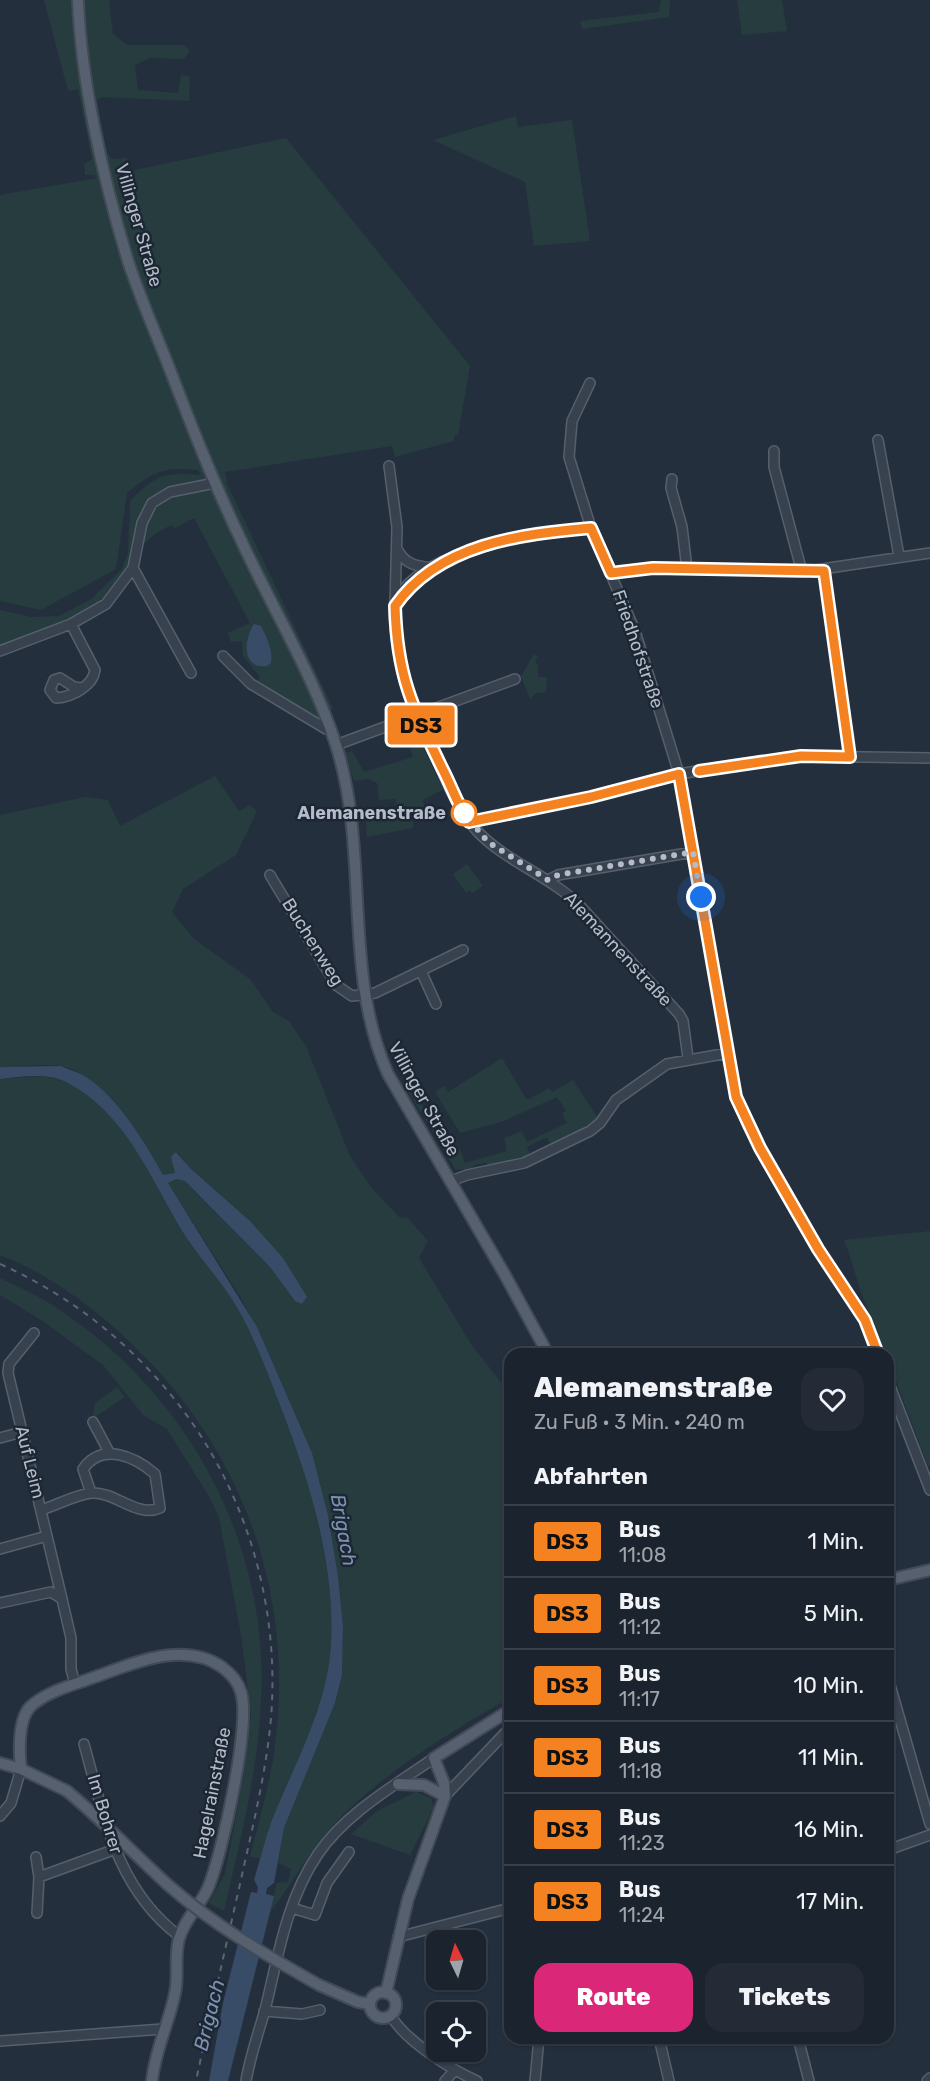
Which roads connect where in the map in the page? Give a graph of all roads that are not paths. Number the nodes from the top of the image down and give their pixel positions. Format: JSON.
{"nodes":[{"id":1,"x":78,"y":0,"type":"edge"},
{"id":2,"x":590,"y":383,"type":"dead end"},
{"id":3,"x":878,"y":440,"type":"dead end"},
{"id":4,"x":774,"y":452,"type":"dead end"},
{"id":5,"x":389,"y":466,"type":"dead end"},
{"id":6,"x":672,"y":479,"type":"dead end"},
{"id":7,"x":215,"y":483,"type":"junction"},
{"id":8,"x":591,"y":528,"type":"junction"},
{"id":9,"x":396,"y":548,"type":"junction"},
{"id":10,"x":930,"y":554,"type":"edge"},
{"id":11,"x":899,"y":556,"type":"junction"},
{"id":12,"x":133,"y":568,"type":"junction"},
{"id":13,"x":432,"y":568,"type":"junction"},
{"id":14,"x":687,"y":569,"type":"junction"},
{"id":15,"x":824,"y":571,"type":"junction"},
{"id":16,"x":802,"y":572,"type":"junction"},
{"id":17,"x":611,"y":573,"type":"junction"},
{"id":18,"x":395,"y":606,"type":"junction"},
{"id":19,"x":71,"y":624,"type":"junction"},
{"id":20,"x":0,"y":651,"type":"edge"},
{"id":21,"x":223,"y":656,"type":"dead end"},
{"id":22,"x":191,"y":673,"type":"dead end"},
{"id":23,"x":514,"y":679,"type":"dead end"},
{"id":24,"x":82,"y":688,"type":"dead end"},
{"id":25,"x":416,"y":715,"type":"junction"},
{"id":26,"x":330,"y":728,"type":"junction"},
{"id":27,"x":336,"y":745,"type":"junction"},
{"id":28,"x":850,"y":757,"type":"junction"},
{"id":29,"x":930,"y":758,"type":"edge"},
{"id":30,"x":679,"y":774,"type":"junction"},
{"id":31,"x":469,"y":822,"type":"junction"},
{"id":32,"x":693,"y":852,"type":"junction"},
{"id":33,"x":270,"y":875,"type":"dead end"},
{"id":34,"x":548,"y":880,"type":"junction"},
{"id":35,"x":464,"y":951,"type":"dead end"},
{"id":36,"x":420,"y":971,"type":"junction"},
{"id":37,"x":365,"y":996,"type":"junction"},
{"id":38,"x":436,"y":1004,"type":"dead end"},
{"id":39,"x":728,"y":1053,"type":"junction"},
{"id":40,"x":687,"y":1058,"type":"junction"},
{"id":41,"x":451,"y":1181,"type":"junction"},
{"id":42,"x":34,"y":1333,"type":"dead end"},
{"id":43,"x":545,"y":1348,"type":"edge"},
{"id":44,"x":875,"y":1348,"type":"edge"},
{"id":45,"x":894,"y":1397,"type":"edge"},
{"id":46,"x":93,"y":1422,"type":"dead end"},
{"id":47,"x":22,"y":1432,"type":"junction"},
{"id":48,"x":0,"y":1438,"type":"edge"},
{"id":49,"x":110,"y":1452,"type":"junction"},
{"id":50,"x":930,"y":1490,"type":"edge"},
{"id":51,"x":91,"y":1493,"type":"junction"},
{"id":52,"x":41,"y":1510,"type":"junction"},
{"id":53,"x":47,"y":1536,"type":"junction"},
{"id":54,"x":0,"y":1549,"type":"edge"},
{"id":55,"x":930,"y":1570,"type":"edge"},
{"id":56,"x":894,"y":1579,"type":"edge"},
{"id":57,"x":62,"y":1599,"type":"junction"},
{"id":58,"x":0,"y":1603,"type":"edge"},
{"id":59,"x":75,"y":1684,"type":"junction"},
{"id":60,"x":894,"y":1699,"type":"edge"},
{"id":61,"x":504,"y":1714,"type":"edge"},
{"id":62,"x":504,"y":1734,"type":"edge"},
{"id":63,"x":84,"y":1744,"type":"dead end"},
{"id":64,"x":434,"y":1758,"type":"junction"},
{"id":65,"x":0,"y":1763,"type":"edge"},
{"id":66,"x":21,"y":1769,"type":"junction"},
{"id":67,"x":398,"y":1784,"type":"junction"},
{"id":68,"x":445,"y":1796,"type":"junction"},
{"id":69,"x":0,"y":1816,"type":"edge"},
{"id":70,"x":930,"y":1824,"type":"edge"},
{"id":71,"x":930,"y":1835,"type":"edge"},
{"id":72,"x":894,"y":1848,"type":"edge"},
{"id":73,"x":113,"y":1850,"type":"junction"},
{"id":74,"x":350,"y":1852,"type":"dead end"},
{"id":75,"x":36,"y":1857,"type":"dead end"},
{"id":76,"x":39,"y":1877,"type":"junction"},
{"id":77,"x":292,"y":1908,"type":"junction"},
{"id":78,"x":504,"y":1910,"type":"edge"},
{"id":79,"x":37,"y":1913,"type":"dead end"},
{"id":80,"x":179,"y":1936,"type":"junction"},
{"id":81,"x":398,"y":1937,"type":"junction"},
{"id":82,"x":386,"y":1993,"type":"junction"},
{"id":83,"x":370,"y":2004,"type":"junction"},
{"id":84,"x":320,"y":2010,"type":"dead end"},
{"id":85,"x":264,"y":2011,"type":"junction"},
{"id":86,"x":390,"y":2016,"type":"junction"},
{"id":87,"x":163,"y":2029,"type":"junction"},
{"id":88,"x":0,"y":2041,"type":"edge"},
{"id":89,"x":538,"y":2044,"type":"edge"},
{"id":90,"x":660,"y":2044,"type":"edge"},
{"id":91,"x":800,"y":2044,"type":"edge"},
{"id":92,"x":454,"y":2071,"type":"junction"},
{"id":93,"x":930,"y":2078,"type":"edge"},
{"id":94,"x":152,"y":2081,"type":"edge"},
{"id":95,"x":246,"y":2081,"type":"edge"},
{"id":96,"x":445,"y":2081,"type":"edge"},
{"id":97,"x":477,"y":2081,"type":"edge"},
{"id":98,"x":535,"y":2081,"type":"edge"},
{"id":99,"x":669,"y":2081,"type":"edge"},
{"id":100,"x":809,"y":2081,"type":"edge"},
{"id":101,"x":927,"y":2081,"type":"edge"}],
"edges":[{"from":1,"to":7,"type":"main road","name":"Villinger Straße"},
{"from":2,"to":8,"type":"street","name":"Friedhofstraße"},
{"from":3,"to":11,"type":"street"},
{"from":4,"to":16,"type":"street"},
{"from":5,"to":9,"type":"street","name":"Alemannenstraße"},
{"from":6,"to":14,"type":"street"},
{"from":7,"to":12,"type":"street"},
{"from":7,"to":26,"type":"main road","name":"Villinger Straße"},
{"from":8,"to":13,"type":"street"},
{"from":8,"to":17,"type":"street","name":"Friedhofstraße"},
{"from":9,"to":13,"type":"street"},
{"from":9,"to":18,"type":"street","name":"Alemannenstraße"},
{"from":10,"to":11,"type":"street"},
{"from":11,"to":15,"type":"street"},
{"from":12,"to":19,"type":"street"},
{"from":12,"to":22,"type":"street"},
{"from":13,"to":18,"type":"street"},
{"from":14,"to":16,"type":"street"},
{"from":14,"to":17,"type":"street"},
{"from":15,"to":16,"type":"street"},
{"from":15,"to":28,"type":"street"},
{"from":17,"to":30,"type":"street","name":"Friedhofstraße"},
{"from":18,"to":25,"type":"street","name":"Alemannenstraße"},
{"from":19,"to":20,"type":"street"},
{"from":19,"to":24,"type":"street"},
{"from":21,"to":26,"type":"street"},
{"from":23,"to":25,"type":"street"},
{"from":25,"to":27,"type":"street"},
{"from":25,"to":31,"type":"street","name":"Alemannenstraße"},
{"from":26,"to":27,"type":"main road","name":"Villinger Straße"},
{"from":27,"to":37,"type":"main road","name":"Villinger Straße"},
{"from":28,"to":29,"type":"street"},
{"from":28,"to":30,"type":"street"},
{"from":30,"to":31,"type":"street"},
{"from":30,"to":32,"type":"street","name":"Friedhofstraße"},
{"from":31,"to":34,"type":"street","name":"Alemannenstraße"},
{"from":32,"to":34,"type":"street","name":"Alemannenstraße"},
{"from":32,"to":39,"type":"street","name":"Friedhofstraße"},
{"from":33,"to":37,"type":"street","name":"Buchenweg"},
{"from":34,"to":40,"type":"street","name":"Alemannenstraße"},
{"from":35,"to":36,"type":"street"},
{"from":36,"to":37,"type":"street"},
{"from":36,"to":38,"type":"street"},
{"from":37,"to":41,"type":"main road","name":"Villinger Straße"},
{"from":39,"to":40,"type":"street"},
{"from":39,"to":44,"type":"street","name":"Friedhofstraße"},
{"from":40,"to":41,"type":"street"},
{"from":41,"to":43,"type":"main road","name":"Villinger Straße"},
{"from":42,"to":47,"type":"street","name":"Auf Leim"},
{"from":45,"to":50,"type":"street"},
{"from":46,"to":49,"type":"street"},
{"from":47,"to":48,"type":"street"},
{"from":47,"to":52,"type":"street","name":"Auf Leim"},
{"from":49,"to":51,"type":"street"},
{"from":49,"to":51,"type":"street"},
{"from":51,"to":52,"type":"street"},
{"from":52,"to":53,"type":"street","name":"Auf Leim"},
{"from":53,"to":54,"type":"street"},
{"from":53,"to":57,"type":"street","name":"Auf Leim"},
{"from":55,"to":56,"type":"main road"},
{"from":57,"to":58,"type":"street"},
{"from":57,"to":59,"type":"street","name":"Auf Leim"},
{"from":59,"to":66,"type":"main road","name":"Hagelrainstraße"},
{"from":59,"to":80,"type":"main road","name":"Hagelrainstraße"},
{"from":60,"to":70,"type":"street"},
{"from":61,"to":64,"type":"main road"},
{"from":62,"to":68,"type":"street"},
{"from":63,"to":73,"type":"street","name":"Im Bohrer"},
{"from":64,"to":67,"type":"street"},
{"from":64,"to":68,"type":"main road"},
{"from":65,"to":66,"type":"main road"},
{"from":66,"to":69,"type":"street"},
{"from":66,"to":83,"type":"main road","bridge":true},
{"from":67,"to":68,"type":"main road"},
{"from":67,"to":77,"type":"street"},
{"from":68,"to":81,"type":"main road"},
{"from":71,"to":72,"type":"street"},
{"from":73,"to":76,"type":"street"},
{"from":73,"to":80,"type":"street","name":"Im Bohrer"},
{"from":74,"to":77,"type":"street"},
{"from":75,"to":76,"type":"street"},
{"from":76,"to":79,"type":"street"},
{"from":77,"to":85,"type":"street"},
{"from":78,"to":81,"type":"street"},
{"from":80,"to":87,"type":"main road","name":"Hagelrainstraße"},
{"from":81,"to":82,"type":"main road"},
{"from":82,"to":83,"type":"main road"},
{"from":82,"to":86,"type":"main road"},
{"from":83,"to":86,"type":"main road"},
{"from":84,"to":85,"type":"street"},
{"from":85,"to":95,"type":"street"},
{"from":86,"to":92,"type":"street"},
{"from":87,"to":88,"type":"street"},
{"from":87,"to":94,"type":"main road","name":"Hagelrainstraße"},
{"from":89,"to":98,"type":"street"},
{"from":90,"to":99,"type":"street"},
{"from":91,"to":100,"type":"street"},
{"from":92,"to":96,"type":"street"},
{"from":92,"to":97,"type":"street"},
{"from":93,"to":101,"type":"street"}]}
